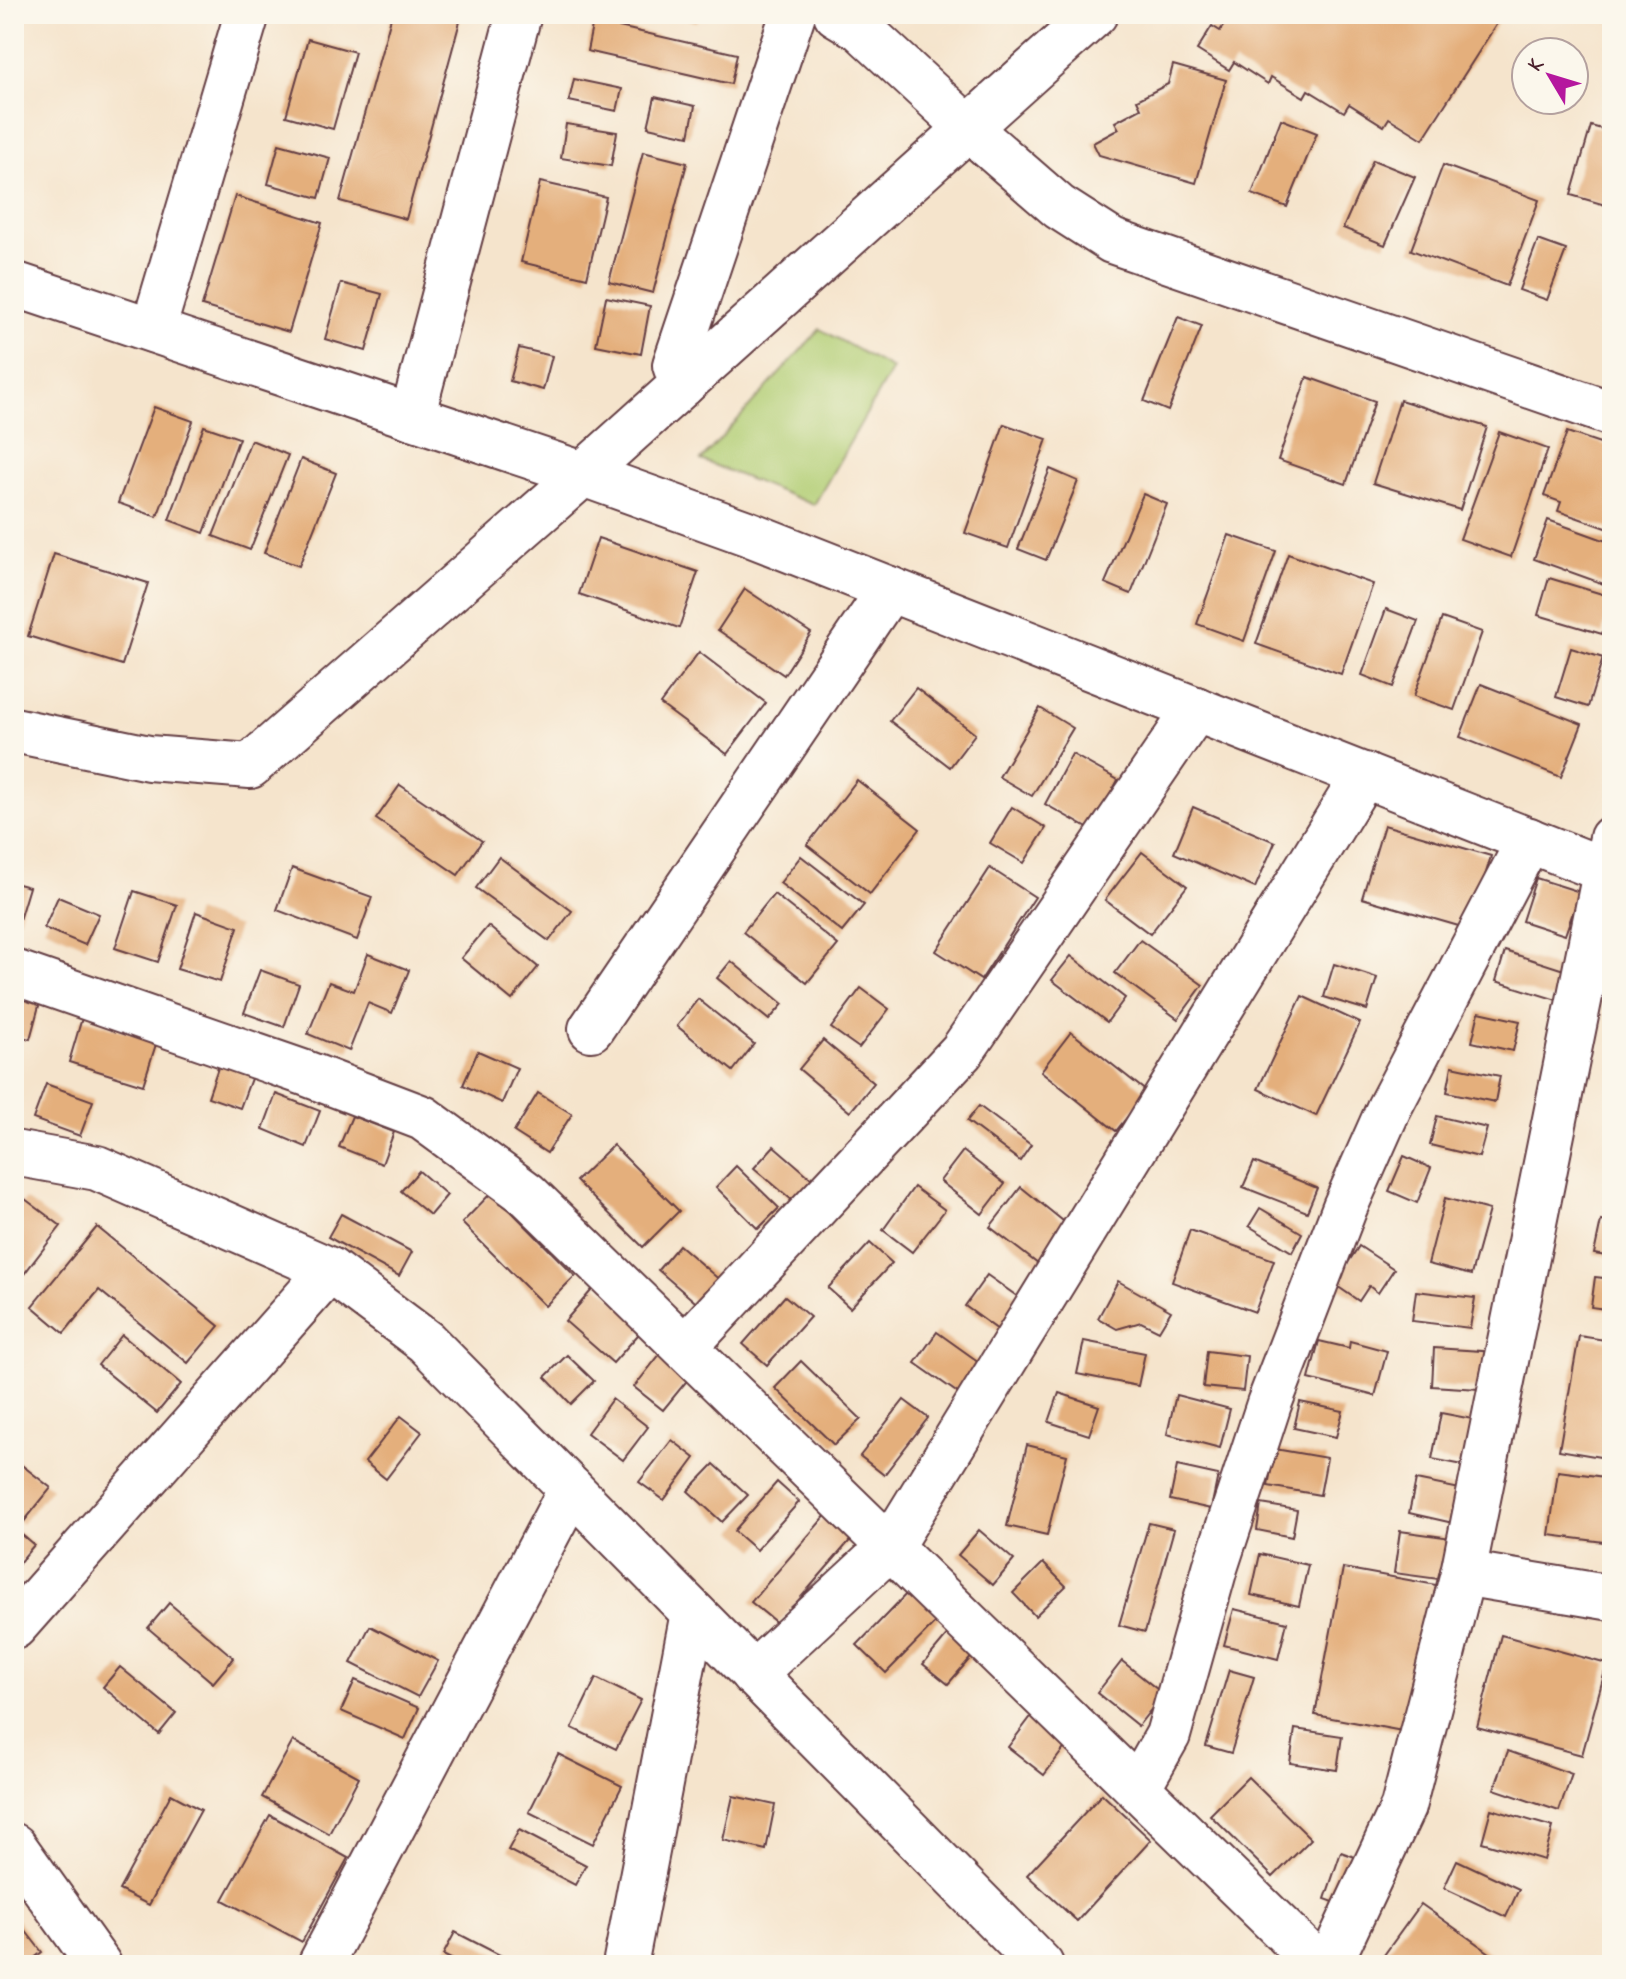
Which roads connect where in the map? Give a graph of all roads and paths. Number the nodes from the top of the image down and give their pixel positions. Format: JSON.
{"nodes":[{"id":1,"x":247,"y":14,"type":"edge"},
{"id":2,"x":519,"y":14,"type":"edge"},
{"id":3,"x":793,"y":14,"type":"edge"},
{"id":4,"x":836,"y":14,"type":"edge"},
{"id":5,"x":1095,"y":14,"type":"edge"},
{"id":6,"x":968,"y":128,"type":"junction"},
{"id":7,"x":14,"y":284,"type":"edge"},
{"id":8,"x":153,"y":330,"type":"junction"},
{"id":9,"x":682,"y":385,"type":"junction"},
{"id":10,"x":1612,"y":414,"type":"edge"},
{"id":11,"x":412,"y":417,"type":"junction"},
{"id":12,"x":583,"y":474,"type":"junction"},
{"id":13,"x":890,"y":589,"type":"junction"},
{"id":14,"x":1196,"y":709,"type":"junction"},
{"id":15,"x":14,"y":730,"type":"edge"},
{"id":16,"x":1364,"y":775,"type":"junction"},
{"id":17,"x":1529,"y":840,"type":"junction"},
{"id":18,"x":1610,"y":860,"type":"edge"},
{"id":19,"x":14,"y":972,"type":"edge"},
{"id":20,"x":591,"y":1029,"type":"dead end"},
{"id":21,"x":14,"y":1153,"type":"edge"},
{"id":22,"x":330,"y":1270,"type":"junction"},
{"id":23,"x":685,"y":1347,"type":"junction"},
{"id":24,"x":571,"y":1489,"type":"junction"},
{"id":25,"x":890,"y":1547,"type":"junction"},
{"id":26,"x":1463,"y":1573,"type":"junction"},
{"id":27,"x":1612,"y":1598,"type":"edge"},
{"id":28,"x":693,"y":1613,"type":"junction"},
{"id":29,"x":14,"y":1627,"type":"edge"},
{"id":30,"x":753,"y":1674,"type":"junction"},
{"id":31,"x":1138,"y":1788,"type":"junction"},
{"id":32,"x":14,"y":1846,"type":"edge"},
{"id":33,"x":99,"y":1965,"type":"edge"},
{"id":34,"x":320,"y":1965,"type":"edge"},
{"id":35,"x":625,"y":1965,"type":"edge"},
{"id":36,"x":1041,"y":1965,"type":"edge"},
{"id":37,"x":1319,"y":1965,"type":"edge"},
{"id":38,"x":1329,"y":1965,"type":"edge"}],
"edges":[{"from":1,"to":8,"type":"street"},
{"from":2,"to":11,"type":"street"},
{"from":3,"to":9,"type":"street"},
{"from":4,"to":6,"type":"street"},
{"from":5,"to":6,"type":"street"},
{"from":6,"to":9,"type":"street"},
{"from":6,"to":10,"type":"street"},
{"from":7,"to":8,"type":"street"},
{"from":8,"to":11,"type":"street"},
{"from":9,"to":12,"type":"street"},
{"from":11,"to":12,"type":"street"},
{"from":12,"to":13,"type":"street"},
{"from":12,"to":15,"type":"street"},
{"from":13,"to":14,"type":"street"},
{"from":13,"to":20,"type":"street"},
{"from":14,"to":16,"type":"street"},
{"from":14,"to":23,"type":"street"},
{"from":16,"to":17,"type":"street"},
{"from":16,"to":25,"type":"street"},
{"from":17,"to":18,"type":"street"},
{"from":17,"to":31,"type":"street"},
{"from":18,"to":26,"type":"street"},
{"from":19,"to":23,"type":"street"},
{"from":21,"to":22,"type":"street"},
{"from":22,"to":24,"type":"street"},
{"from":22,"to":29,"type":"street"},
{"from":23,"to":25,"type":"street"},
{"from":24,"to":28,"type":"street"},
{"from":24,"to":34,"type":"street"},
{"from":25,"to":30,"type":"street"},
{"from":25,"to":31,"type":"street"},
{"from":26,"to":27,"type":"street"},
{"from":26,"to":38,"type":"street"},
{"from":28,"to":30,"type":"street"},
{"from":28,"to":35,"type":"street"},
{"from":30,"to":36,"type":"street"},
{"from":31,"to":37,"type":"street"},
{"from":32,"to":33,"type":"street"}]}
